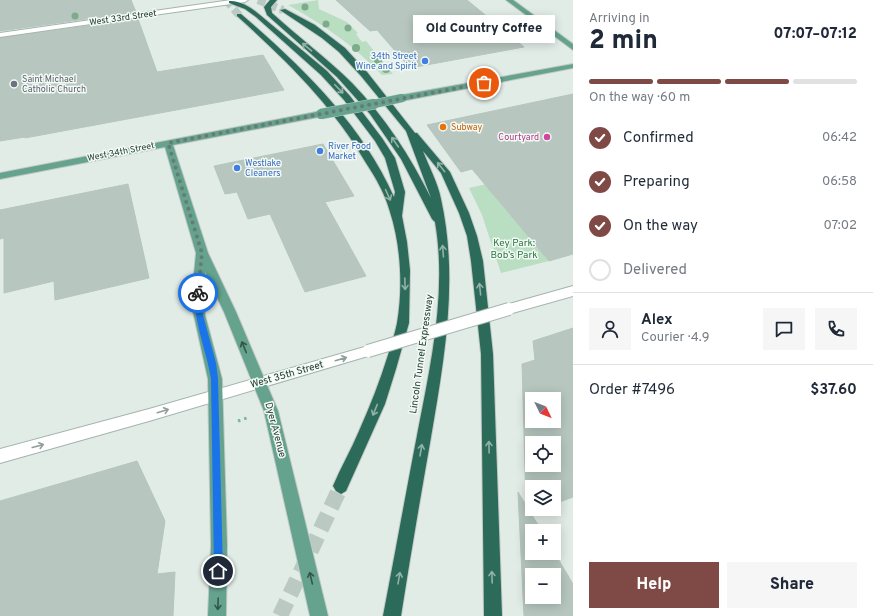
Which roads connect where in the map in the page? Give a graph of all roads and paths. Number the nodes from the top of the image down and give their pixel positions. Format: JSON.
{"nodes":[{"id":1,"x":245,"y":0,"type":"edge"},
{"id":2,"x":274,"y":0,"type":"edge"},
{"id":3,"x":509,"y":0,"type":"edge"},
{"id":4,"x":231,"y":2,"type":"junction"},
{"id":5,"x":283,"y":10,"type":"tunnel mouth"},
{"id":6,"x":239,"y":15,"type":"tunnel mouth"},
{"id":7,"x":0,"y":35,"type":"edge"},
{"id":8,"x":573,"y":48,"type":"edge"},
{"id":9,"x":573,"y":66,"type":"edge"},
{"id":10,"x":410,"y":131,"type":"junction"},
{"id":11,"x":168,"y":143,"type":"junction"},
{"id":12,"x":0,"y":176,"type":"edge"},
{"id":13,"x":397,"y":218,"type":"junction"},
{"id":14,"x":441,"y":225,"type":"junction"},
{"id":15,"x":202,"y":253,"type":"junction"},
{"id":16,"x":573,"y":291,"type":"edge"},
{"id":17,"x":260,"y":382,"type":"junction"},
{"id":18,"x":215,"y":395,"type":"junction"},
{"id":19,"x":0,"y":456,"type":"edge"},
{"id":20,"x":341,"y":486,"type":"tunnel mouth"},
{"id":21,"x":217,"y":616,"type":"edge"},
{"id":22,"x":319,"y":616,"type":"edge"},
{"id":23,"x":392,"y":616,"type":"edge"},
{"id":24,"x":493,"y":616,"type":"edge"}],
"edges":[{"from":1,"to":4,"type":"street","name":"West 33rd Street"},
{"from":14,"to":2,"type":"highway","one_way":true},
{"from":3,"to":8,"type":"main road"},
{"from":4,"to":7,"type":"street","name":"West 33rd Street"},
{"from":4,"to":13,"type":"highway","one_way":true},
{"from":5,"to":10,"type":"highway","name":"Lincoln Tunnel Expressway"},
{"from":6,"to":13,"type":"highway","one_way":true},
{"from":9,"to":11,"type":"main road","name":"West 34th Street","bridge":true},
{"from":10,"to":14,"type":"highway","name":"Lincoln Tunnel Expressway"},
{"from":24,"to":10,"type":"highway","one_way":true},
{"from":11,"to":12,"type":"main road","name":"West 34th Street"},
{"from":11,"to":15,"type":"main road","name":"Dyer Avenue"},
{"from":13,"to":20,"type":"highway","one_way":true},
{"from":23,"to":14,"type":"highway","name":"Lincoln Tunnel Expressway","one_way":true},
{"from":17,"to":15,"type":"main road","name":"Dyer Avenue","one_way":true},
{"from":15,"to":18,"type":"main road","name":"Dyer Avenue"},
{"from":17,"to":16,"type":"street","name":"West 35th Street","one_way":true,"bridge":true},
{"from":17,"to":18,"type":"street","name":"West 35th Street"},
{"from":22,"to":17,"type":"main road","name":"Dyer Avenue","one_way":true},
{"from":19,"to":18,"type":"street","name":"West 35th Street","one_way":true},
{"from":18,"to":21,"type":"main road","name":"Dyer Avenue","one_way":true}]}
